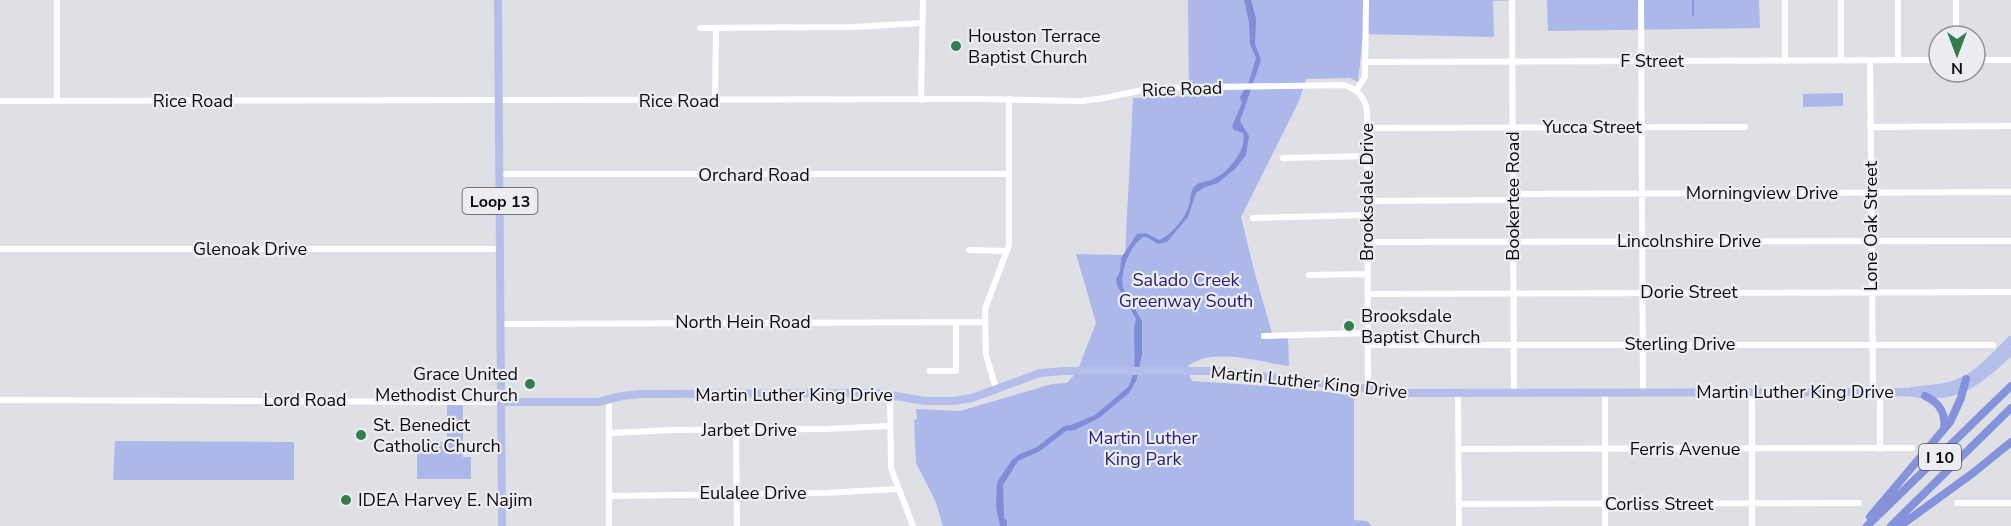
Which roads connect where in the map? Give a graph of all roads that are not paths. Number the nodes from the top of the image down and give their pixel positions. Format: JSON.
{"nodes":[{"id":1,"x":57,"y":0,"type":"edge"},
{"id":2,"x":498,"y":0,"type":"edge"},
{"id":3,"x":922,"y":0,"type":"edge"},
{"id":4,"x":1366,"y":0,"type":"edge"},
{"id":5,"x":1512,"y":0,"type":"edge"},
{"id":6,"x":1641,"y":0,"type":"edge"},
{"id":7,"x":1785,"y":0,"type":"edge"},
{"id":8,"x":1841,"y":0,"type":"edge"},
{"id":9,"x":1898,"y":0,"type":"edge"},
{"id":10,"x":1956,"y":0,"type":"edge"},
{"id":11,"x":922,"y":23,"type":"junction"},
{"id":12,"x":1956,"y":24,"type":"edge"},
{"id":13,"x":700,"y":28,"type":"dead end"},
{"id":14,"x":716,"y":28,"type":"junction"},
{"id":15,"x":1841,"y":60,"type":"junction"},
{"id":16,"x":1870,"y":60,"type":"junction"},
{"id":17,"x":1898,"y":60,"type":"junction"},
{"id":18,"x":1927,"y":60,"type":"edge"},
{"id":19,"x":1987,"y":60,"type":"edge"},
{"id":20,"x":2011,"y":60,"type":"edge"},
{"id":21,"x":1512,"y":61,"type":"junction"},
{"id":22,"x":1641,"y":61,"type":"junction"},
{"id":23,"x":1785,"y":61,"type":"junction"},
{"id":24,"x":1365,"y":62,"type":"junction"},
{"id":25,"x":1356,"y":91,"type":"junction"},
{"id":26,"x":1009,"y":99,"type":"junction"},
{"id":27,"x":715,"y":100,"type":"junction"},
{"id":28,"x":921,"y":100,"type":"junction"},
{"id":29,"x":0,"y":101,"type":"edge"},
{"id":30,"x":57,"y":101,"type":"junction"},
{"id":31,"x":498,"y":101,"type":"junction"},
{"id":32,"x":2011,"y":126,"type":"edge"},
{"id":33,"x":1641,"y":127,"type":"junction"},
{"id":34,"x":1745,"y":127,"type":"dead end"},
{"id":35,"x":1870,"y":127,"type":"junction"},
{"id":36,"x":1367,"y":128,"type":"junction"},
{"id":37,"x":1512,"y":128,"type":"junction"},
{"id":38,"x":1367,"y":156,"type":"junction"},
{"id":39,"x":1282,"y":158,"type":"dead end"},
{"id":40,"x":499,"y":174,"type":"junction"},
{"id":41,"x":1009,"y":174,"type":"junction"},
{"id":42,"x":2011,"y":192,"type":"edge"},
{"id":43,"x":1642,"y":193,"type":"junction"},
{"id":44,"x":1871,"y":193,"type":"junction"},
{"id":45,"x":1513,"y":197,"type":"junction"},
{"id":46,"x":1367,"y":201,"type":"junction"},
{"id":47,"x":1367,"y":215,"type":"junction"},
{"id":48,"x":1253,"y":218,"type":"dead end"},
{"id":49,"x":1642,"y":241,"type":"junction"},
{"id":50,"x":1871,"y":241,"type":"junction"},
{"id":51,"x":2011,"y":241,"type":"edge"},
{"id":52,"x":1367,"y":242,"type":"junction"},
{"id":53,"x":1513,"y":242,"type":"junction"},
{"id":54,"x":0,"y":249,"type":"edge"},
{"id":55,"x":500,"y":249,"type":"junction"},
{"id":56,"x":969,"y":250,"type":"dead end"},
{"id":57,"x":1007,"y":251,"type":"junction"},
{"id":58,"x":1367,"y":274,"type":"junction"},
{"id":59,"x":1309,"y":275,"type":"dead end"},
{"id":60,"x":1642,"y":292,"type":"junction"},
{"id":61,"x":1872,"y":292,"type":"junction"},
{"id":62,"x":2011,"y":292,"type":"edge"},
{"id":63,"x":1514,"y":293,"type":"junction"},
{"id":64,"x":1368,"y":294,"type":"junction"},
{"id":65,"x":956,"y":322,"type":"junction"},
{"id":66,"x":984,"y":322,"type":"junction"},
{"id":67,"x":501,"y":324,"type":"junction"},
{"id":68,"x":1368,"y":333,"type":"junction"},
{"id":69,"x":1264,"y":336,"type":"dead end"},
{"id":70,"x":2011,"y":341,"type":"edge"},
{"id":71,"x":1643,"y":344,"type":"junction"},
{"id":72,"x":1872,"y":344,"type":"junction"},
{"id":73,"x":1368,"y":345,"type":"junction"},
{"id":74,"x":1514,"y":345,"type":"junction"},
{"id":75,"x":1993,"y":345,"type":"dead end"},
{"id":76,"x":2011,"y":351,"type":"edge"},
{"id":77,"x":930,"y":371,"type":"dead end"},
{"id":78,"x":1966,"y":379,"type":"junction"},
{"id":79,"x":2011,"y":386,"type":"edge"},
{"id":80,"x":996,"y":389,"type":"junction"},
{"id":81,"x":1964,"y":389,"type":"junction"},
{"id":82,"x":1368,"y":390,"type":"junction"},
{"id":83,"x":1752,"y":392,"type":"junction"},
{"id":84,"x":1876,"y":392,"type":"junction"},
{"id":85,"x":1908,"y":392,"type":"junction"},
{"id":86,"x":1458,"y":393,"type":"junction"},
{"id":87,"x":1514,"y":393,"type":"junction"},
{"id":88,"x":1605,"y":393,"type":"junction"},
{"id":89,"x":1643,"y":393,"type":"junction"},
{"id":90,"x":890,"y":394,"type":"junction"},
{"id":91,"x":1925,"y":396,"type":"junction"},
{"id":92,"x":0,"y":400,"type":"edge"},
{"id":93,"x":609,"y":400,"type":"junction"},
{"id":94,"x":502,"y":402,"type":"junction"},
{"id":95,"x":2011,"y":408,"type":"edge"},
{"id":96,"x":890,"y":426,"type":"junction"},
{"id":97,"x":736,"y":430,"type":"junction"},
{"id":98,"x":1944,"y":430,"type":"junction"},
{"id":99,"x":609,"y":433,"type":"junction"},
{"id":100,"x":2011,"y":442,"type":"edge"},
{"id":101,"x":1752,"y":448,"type":"junction"},
{"id":102,"x":1880,"y":448,"type":"junction"},
{"id":103,"x":1912,"y":448,"type":"dead end"},
{"id":104,"x":1459,"y":449,"type":"junction"},
{"id":105,"x":1605,"y":449,"type":"junction"},
{"id":106,"x":897,"y":489,"type":"junction"},
{"id":107,"x":736,"y":493,"type":"junction"},
{"id":108,"x":609,"y":496,"type":"junction"},
{"id":109,"x":1859,"y":503,"type":"dead end"},
{"id":110,"x":1957,"y":503,"type":"dead end"},
{"id":111,"x":2011,"y":503,"type":"edge"},
{"id":112,"x":1459,"y":504,"type":"junction"},
{"id":113,"x":1605,"y":504,"type":"junction"},
{"id":114,"x":1752,"y":504,"type":"junction"},
{"id":115,"x":502,"y":526,"type":"edge"},
{"id":116,"x":609,"y":526,"type":"edge"},
{"id":117,"x":737,"y":526,"type":"edge"},
{"id":118,"x":913,"y":526,"type":"edge"},
{"id":119,"x":1459,"y":526,"type":"edge"},
{"id":120,"x":1605,"y":526,"type":"edge"},
{"id":121,"x":1752,"y":526,"type":"edge"},
{"id":122,"x":1862,"y":526,"type":"edge"},
{"id":123,"x":1868,"y":526,"type":"edge"},
{"id":124,"x":1891,"y":526,"type":"edge"},
{"id":125,"x":1900,"y":526,"type":"edge"}],
"edges":[{"from":1,"to":30,"type":"street"},
{"from":2,"to":31,"type":"main road","number":"Loop 13"},
{"from":3,"to":11,"type":"street"},
{"from":4,"to":24,"type":"street"},
{"from":5,"to":21,"type":"street","name":"Bookertee Road"},
{"from":6,"to":22,"type":"street"},
{"from":7,"to":23,"type":"street"},
{"from":8,"to":15,"type":"street"},
{"from":9,"to":17,"type":"street"},
{"from":10,"to":12,"type":"street"},
{"from":11,"to":14,"type":"street"},
{"from":11,"to":28,"type":"street"},
{"from":13,"to":14,"type":"street"},
{"from":14,"to":27,"type":"street"},
{"from":15,"to":16,"type":"street","name":"F Street"},
{"from":15,"to":23,"type":"street","name":"F Street"},
{"from":16,"to":17,"type":"street","name":"F Street"},
{"from":16,"to":35,"type":"street","name":"Lone Oak Street"},
{"from":17,"to":18,"type":"street","name":"F Street"},
{"from":19,"to":20,"type":"street"},
{"from":21,"to":22,"type":"street","name":"F Street"},
{"from":21,"to":24,"type":"street","name":"F Street"},
{"from":21,"to":37,"type":"street","name":"Bookertee Road"},
{"from":22,"to":23,"type":"street","name":"F Street"},
{"from":22,"to":33,"type":"street"},
{"from":24,"to":25,"type":"street"},
{"from":25,"to":26,"type":"street","name":"Rice Road"},
{"from":25,"to":36,"type":"street","name":"Brooksdale Drive"},
{"from":26,"to":28,"type":"street","name":"Rice Road"},
{"from":26,"to":41,"type":"street"},
{"from":27,"to":28,"type":"street","name":"Rice Road"},
{"from":27,"to":31,"type":"street","name":"Rice Road"},
{"from":29,"to":30,"type":"street","name":"Rice Road"},
{"from":30,"to":31,"type":"street","name":"Rice Road"},
{"from":31,"to":40,"type":"main road","number":"Loop 13"},
{"from":32,"to":35,"type":"street"},
{"from":33,"to":34,"type":"street","name":"Yucca Street"},
{"from":33,"to":37,"type":"street","name":"Yucca Street"},
{"from":33,"to":43,"type":"street"},
{"from":35,"to":44,"type":"street","name":"Lone Oak Street"},
{"from":36,"to":37,"type":"street","name":"Yucca Street"},
{"from":36,"to":38,"type":"street","name":"Brooksdale Drive"},
{"from":37,"to":45,"type":"street","name":"Bookertee Road"},
{"from":38,"to":39,"type":"street"},
{"from":38,"to":46,"type":"street","name":"Brooksdale Drive"},
{"from":40,"to":41,"type":"street","name":"Orchard Road"},
{"from":40,"to":55,"type":"main road","number":"Loop 13"},
{"from":41,"to":57,"type":"street"},
{"from":42,"to":44,"type":"street","name":"Morningview Drive"},
{"from":43,"to":44,"type":"street","name":"Morningview Drive"},
{"from":43,"to":45,"type":"street","name":"Morningview Drive"},
{"from":43,"to":49,"type":"street"},
{"from":44,"to":50,"type":"street","name":"Lone Oak Street"},
{"from":45,"to":46,"type":"street","name":"Morningview Drive"},
{"from":45,"to":53,"type":"street","name":"Bookertee Road"},
{"from":46,"to":47,"type":"street","name":"Brooksdale Drive"},
{"from":47,"to":48,"type":"street"},
{"from":47,"to":52,"type":"street","name":"Brooksdale Drive"},
{"from":49,"to":50,"type":"street","name":"Lincolnshire Drive"},
{"from":49,"to":53,"type":"street","name":"Lincolnshire Drive"},
{"from":49,"to":60,"type":"street"},
{"from":50,"to":51,"type":"street","name":"Lincolnshire Drive"},
{"from":50,"to":61,"type":"street","name":"Lone Oak Street"},
{"from":52,"to":53,"type":"street","name":"Lincolnshire Drive"},
{"from":52,"to":58,"type":"street","name":"Brooksdale Drive"},
{"from":53,"to":63,"type":"street","name":"Bookertee Road"},
{"from":54,"to":55,"type":"street","name":"Glenoak Drive"},
{"from":55,"to":67,"type":"main road","number":"Loop 13"},
{"from":56,"to":57,"type":"street"},
{"from":57,"to":66,"type":"street"},
{"from":58,"to":59,"type":"street"},
{"from":58,"to":64,"type":"street","name":"Brooksdale Drive"},
{"from":60,"to":61,"type":"street","name":"Dorie Street"},
{"from":60,"to":63,"type":"street","name":"Dorie Street"},
{"from":60,"to":71,"type":"street"},
{"from":61,"to":62,"type":"street","name":"Dorie Street"},
{"from":61,"to":72,"type":"street","name":"Lone Oak Street"},
{"from":63,"to":64,"type":"street","name":"Dorie Street"},
{"from":63,"to":74,"type":"street","name":"Bookertee Road"},
{"from":64,"to":68,"type":"street","name":"Brooksdale Drive"},
{"from":65,"to":66,"type":"street","name":"North Hein Road"},
{"from":65,"to":67,"type":"street","name":"North Hein Road"},
{"from":65,"to":77,"type":"street"},
{"from":66,"to":80,"type":"street"},
{"from":67,"to":94,"type":"main road","number":"Loop 13"},
{"from":68,"to":69,"type":"street"},
{"from":68,"to":73,"type":"street","name":"Brooksdale Drive"},
{"from":70,"to":78,"type":"main road","name":"Martin Luther King Drive"},
{"from":71,"to":72,"type":"street","name":"Sterling Drive"},
{"from":71,"to":74,"type":"street","name":"Sterling Drive"},
{"from":71,"to":89,"type":"street"},
{"from":72,"to":75,"type":"street","name":"Sterling Drive"},
{"from":72,"to":84,"type":"street","name":"Lone Oak Street"},
{"from":73,"to":74,"type":"street","name":"Sterling Drive"},
{"from":73,"to":82,"type":"street","name":"Brooksdale Drive"},
{"from":74,"to":87,"type":"street","name":"Bookertee Road"},
{"from":76,"to":81,"type":"main road","name":"Martin Luther King Drive"},
{"from":78,"to":81,"type":"highway"},
{"from":78,"to":85,"type":"main road","name":"Martin Luther King Drive"},
{"from":79,"to":123,"type":"highway","number":"I 10"},
{"from":80,"to":82,"type":"main road","name":"Martin Luther King Drive"},
{"from":80,"to":90,"type":"main road","name":"Martin Luther King Drive"},
{"from":81,"to":91,"type":"main road","name":"Martin Luther King Drive"},
{"from":81,"to":98,"type":"highway"},
{"from":82,"to":86,"type":"main road","name":"Martin Luther King Drive"},
{"from":83,"to":84,"type":"main road","name":"Martin Luther King Drive"},
{"from":83,"to":89,"type":"main road","name":"Martin Luther King Drive"},
{"from":83,"to":101,"type":"street"},
{"from":84,"to":85,"type":"main road","name":"Martin Luther King Drive"},
{"from":84,"to":102,"type":"street","name":"Lone Oak Street"},
{"from":85,"to":91,"type":"main road","name":"Martin Luther King Drive"},
{"from":86,"to":87,"type":"main road","name":"Martin Luther King Drive"},
{"from":86,"to":104,"type":"street"},
{"from":87,"to":88,"type":"main road","name":"Martin Luther King Drive"},
{"from":88,"to":89,"type":"main road","name":"Martin Luther King Drive"},
{"from":88,"to":105,"type":"street"},
{"from":90,"to":93,"type":"main road","name":"Martin Luther King Drive"},
{"from":90,"to":96,"type":"street"},
{"from":91,"to":98,"type":"highway"},
{"from":92,"to":94,"type":"street","name":"Lord Road"},
{"from":93,"to":94,"type":"main road","name":"Lord Road"},
{"from":93,"to":99,"type":"street"},
{"from":94,"to":115,"type":"main road","number":"Loop 13"},
{"from":95,"to":124,"type":"highway","number":"I 10"},
{"from":96,"to":97,"type":"street","name":"Jarbet Drive"},
{"from":96,"to":106,"type":"street"},
{"from":97,"to":99,"type":"street","name":"Jarbet Drive"},
{"from":97,"to":107,"type":"street"},
{"from":98,"to":122,"type":"highway"},
{"from":99,"to":108,"type":"street"},
{"from":100,"to":125,"type":"highway"},
{"from":101,"to":102,"type":"street","name":"Ferris Avenue"},
{"from":101,"to":105,"type":"street","name":"Ferris Avenue"},
{"from":101,"to":114,"type":"street"},
{"from":102,"to":103,"type":"street","name":"Ferris Avenue"},
{"from":104,"to":105,"type":"street","name":"Ferris Avenue"},
{"from":104,"to":112,"type":"street"},
{"from":105,"to":113,"type":"street"},
{"from":106,"to":107,"type":"street","name":"Eulalee Drive"},
{"from":106,"to":118,"type":"street"},
{"from":107,"to":108,"type":"street","name":"Eulalee Drive"},
{"from":107,"to":117,"type":"street"},
{"from":108,"to":116,"type":"street"},
{"from":109,"to":114,"type":"street","name":"Corliss Street"},
{"from":110,"to":111,"type":"street"},
{"from":112,"to":113,"type":"street","name":"Corliss Street"},
{"from":112,"to":119,"type":"street"},
{"from":113,"to":114,"type":"street","name":"Corliss Street"},
{"from":113,"to":120,"type":"street"},
{"from":114,"to":121,"type":"street"}]}
